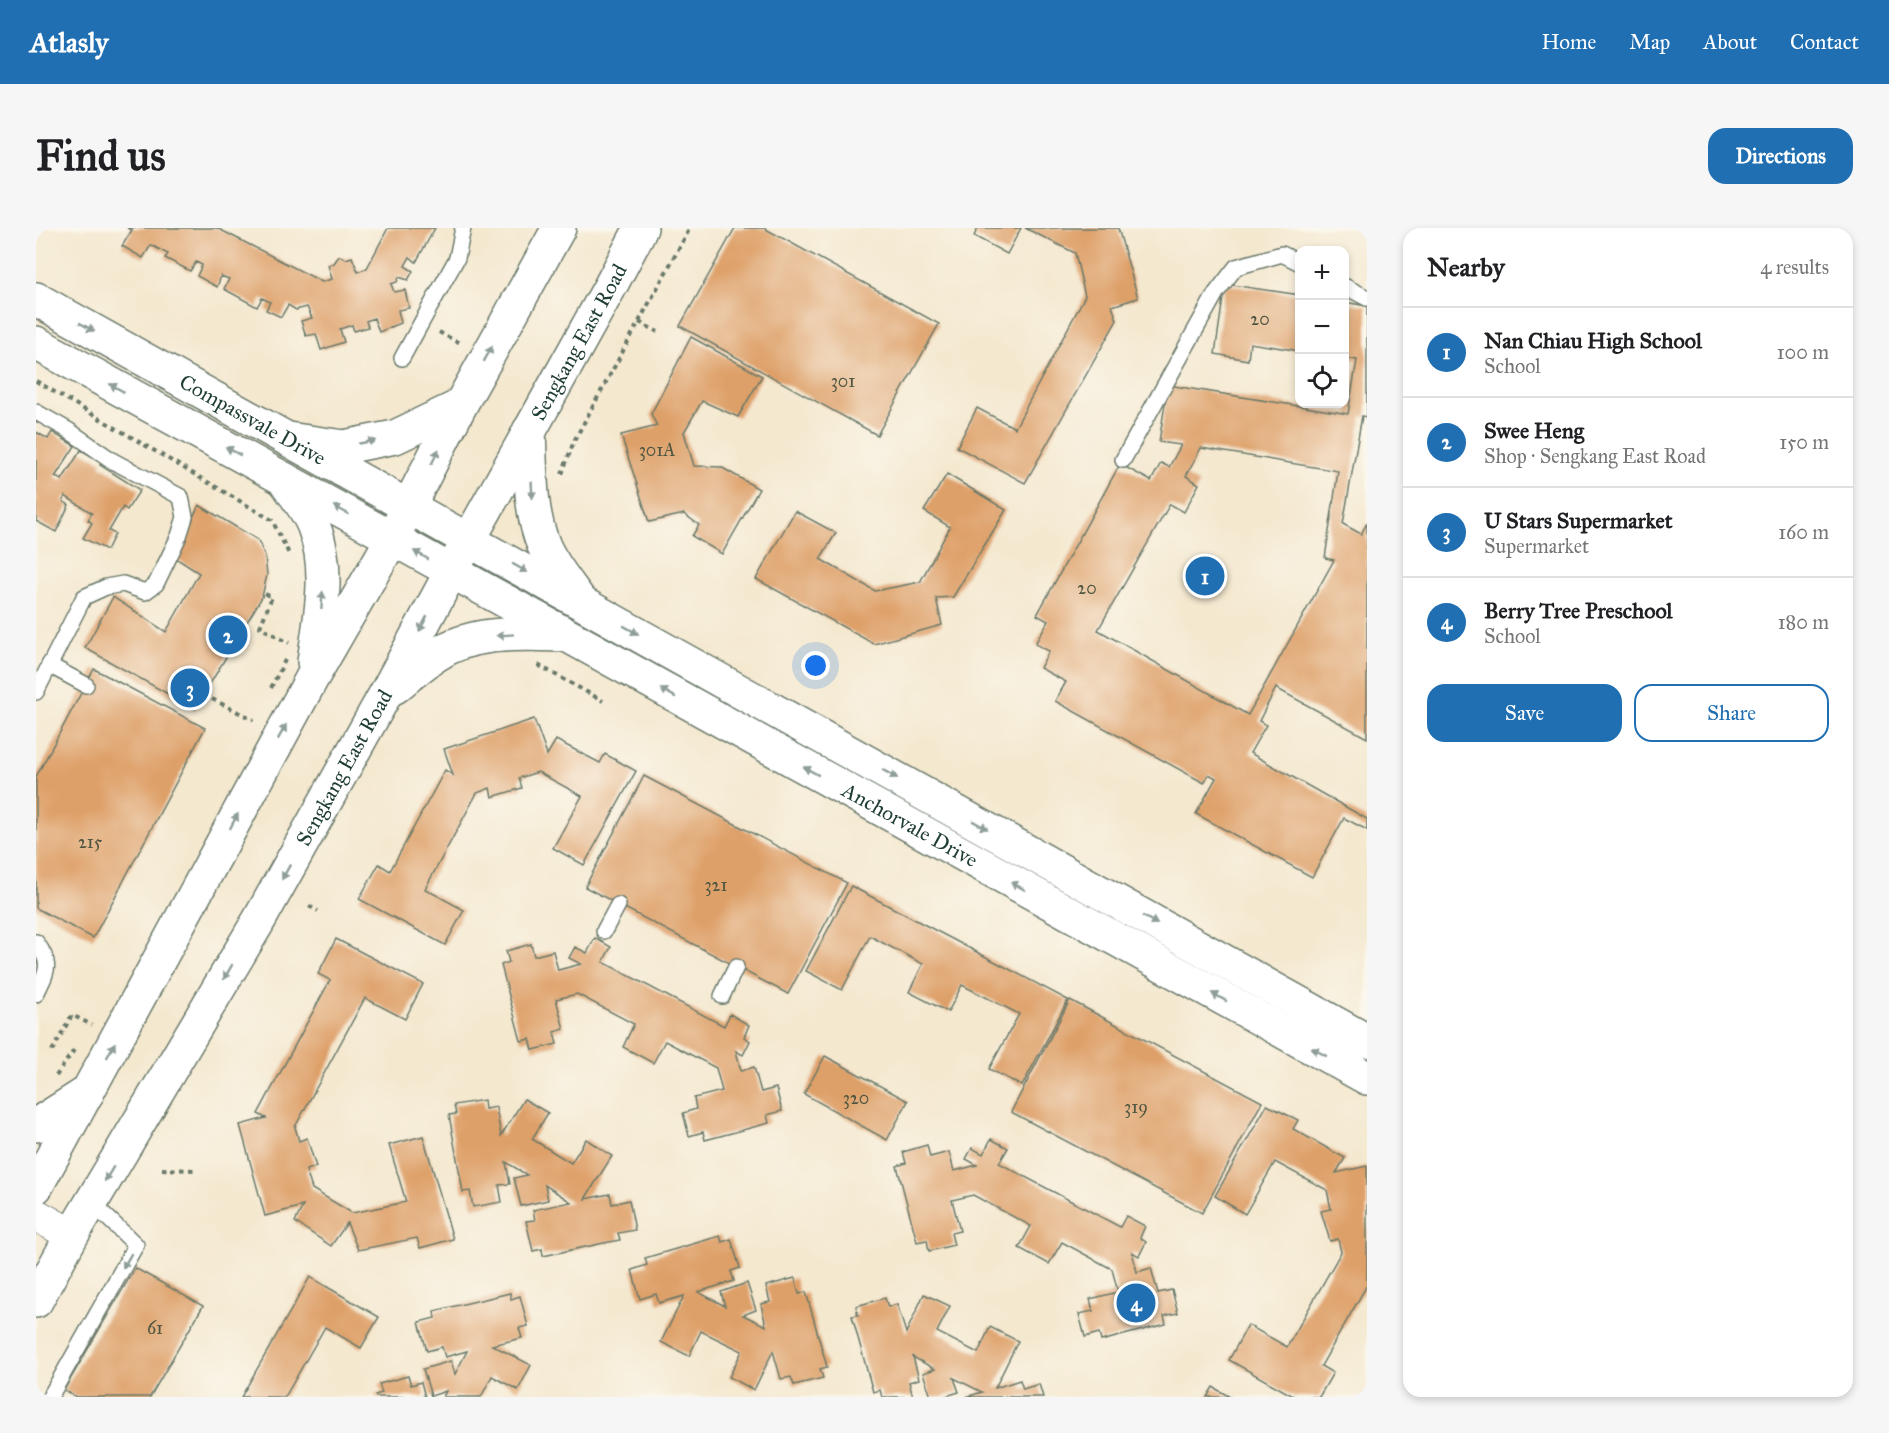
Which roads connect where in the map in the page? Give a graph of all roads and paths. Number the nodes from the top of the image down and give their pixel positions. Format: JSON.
{"nodes":[{"id":1,"x":463,"y":228,"type":"edge"},
{"id":2,"x":559,"y":228,"type":"edge"},
{"id":3,"x":641,"y":228,"type":"edge"},
{"id":4,"x":690,"y":228,"type":"edge"},
{"id":5,"x":1295,"y":261,"type":"edge"},
{"id":6,"x":1349,"y":289,"type":"edge"},
{"id":7,"x":1367,"y":298,"type":"edge"},
{"id":8,"x":36,"y":299,"type":"edge"},
{"id":9,"x":422,"y":322,"type":"junction"},
{"id":10,"x":639,"y":322,"type":"junction"},
{"id":11,"x":658,"y":332,"type":"dead end"},
{"id":12,"x":36,"y":344,"type":"edge"},
{"id":13,"x":464,"y":347,"type":"dead end"},
{"id":14,"x":402,"y":358,"type":"dead end"},
{"id":15,"x":36,"y":381,"type":"edge"},
{"id":16,"x":460,"y":406,"type":"junction"},
{"id":17,"x":36,"y":412,"type":"edge"},
{"id":18,"x":529,"y":431,"type":"junction"},
{"id":19,"x":288,"y":439,"type":"junction"},
{"id":20,"x":1123,"y":460,"type":"dead end"},
{"id":21,"x":284,"y":479,"type":"junction"},
{"id":22,"x":561,"y":481,"type":"dead end"},
{"id":23,"x":409,"y":507,"type":"junction"},
{"id":24,"x":392,"y":539,"type":"junction"},
{"id":25,"x":468,"y":541,"type":"junction"},
{"id":26,"x":292,"y":566,"type":"dead end"},
{"id":27,"x":451,"y":572,"type":"junction"},
{"id":28,"x":265,"y":594,"type":"dead end"},
{"id":29,"x":580,"y":601,"type":"junction"},
{"id":30,"x":293,"y":635,"type":"dead end"},
{"id":31,"x":564,"y":635,"type":"junction"},
{"id":32,"x":288,"y":654,"type":"dead end"},
{"id":33,"x":534,"y":663,"type":"dead end"},
{"id":34,"x":49,"y":665,"type":"junction"},
{"id":35,"x":312,"y":678,"type":"junction"},
{"id":36,"x":86,"y":685,"type":"dead end"},
{"id":37,"x":36,"y":692,"type":"edge"},
{"id":38,"x":268,"y":692,"type":"dead end"},
{"id":39,"x":387,"y":693,"type":"junction"},
{"id":40,"x":204,"y":695,"type":"dead end"},
{"id":41,"x":603,"y":701,"type":"dead end"},
{"id":42,"x":259,"y":711,"type":"dead end"},
{"id":43,"x":254,"y":720,"type":"junction"},
{"id":44,"x":249,"y":729,"type":"dead end"},
{"id":45,"x":618,"y":905,"type":"dead end"},
{"id":46,"x":309,"y":906,"type":"dead end"},
{"id":47,"x":318,"y":911,"type":"dead end"},
{"id":48,"x":604,"y":931,"type":"dead end"},
{"id":49,"x":36,"y":942,"type":"edge"},
{"id":50,"x":736,"y":967,"type":"dead end"},
{"id":51,"x":36,"y":994,"type":"edge"},
{"id":52,"x":722,"y":996,"type":"dead end"},
{"id":53,"x":98,"y":1015,"type":"dead end"},
{"id":54,"x":1367,"y":1041,"type":"edge"},
{"id":55,"x":78,"y":1045,"type":"dead end"},
{"id":56,"x":52,"y":1051,"type":"dead end"},
{"id":57,"x":1367,"y":1078,"type":"edge"},
{"id":58,"x":50,"y":1083,"type":"dead end"},
{"id":59,"x":88,"y":1092,"type":"junction"},
{"id":60,"x":36,"y":1125,"type":"edge"},
{"id":61,"x":162,"y":1169,"type":"dead end"},
{"id":62,"x":197,"y":1170,"type":"dead end"},
{"id":63,"x":36,"y":1188,"type":"edge"},
{"id":64,"x":92,"y":1203,"type":"junction"},
{"id":65,"x":36,"y":1215,"type":"edge"},
{"id":66,"x":72,"y":1235,"type":"junction"},
{"id":67,"x":45,"y":1265,"type":"edge"},
{"id":68,"x":36,"y":1301,"type":"edge"},
{"id":69,"x":36,"y":1392,"type":"edge"},
{"id":70,"x":49,"y":1397,"type":"edge"}],
"edges":[{"from":1,"to":9,"type":"lane"},
{"from":16,"to":2,"type":"main road","one_way":true},
{"from":3,"to":18,"type":"main road","name":"Sengkang East Road"},
{"from":4,"to":10,"type":"path"},
{"from":5,"to":20,"type":"lane"},
{"from":6,"to":7,"type":"lane"},
{"from":8,"to":19,"type":"main road","name":"Compassvale Drive","one_way":true},
{"from":9,"to":13,"type":"path"},
{"from":9,"to":14,"type":"lane"},
{"from":10,"to":11,"type":"path"},
{"from":10,"to":22,"type":"path"},
{"from":21,"to":12,"type":"main road","name":"Compassvale Drive","one_way":true},
{"from":15,"to":26,"type":"path"},
{"from":19,"to":16,"type":"main road","one_way":true},
{"from":23,"to":16,"type":"main road","one_way":true},
{"from":17,"to":34,"type":"lane"},
{"from":18,"to":25,"type":"main road","name":"Sengkang East Road"},
{"from":18,"to":29,"type":"main road","one_way":true},
{"from":19,"to":23,"type":"main road","name":"Compassvale Drive"},
{"from":24,"to":21,"type":"main road","name":"Compassvale Drive","one_way":true},
{"from":35,"to":21,"type":"main road","one_way":true},
{"from":23,"to":24,"type":"main road"},
{"from":23,"to":25,"type":"main road","name":"Compassvale Drive"},
{"from":27,"to":24,"type":"main road","name":"Compassvale Drive","one_way":true},
{"from":24,"to":35,"type":"main road"},
{"from":25,"to":27,"type":"main road","name":"Sengkang East Road"},
{"from":25,"to":29,"type":"main road","name":"Anchorvale Drive","one_way":true},
{"from":27,"to":31,"type":"main road","name":"Anchorvale Drive"},
{"from":27,"to":39,"type":"main road","name":"Sengkang East Road","one_way":true},
{"from":28,"to":30,"type":"path"},
{"from":29,"to":54,"type":"main road","name":"Anchorvale Drive","one_way":true},
{"from":31,"to":39,"type":"main road","one_way":true},
{"from":57,"to":31,"type":"main road","name":"Anchorvale Drive","one_way":true},
{"from":32,"to":38,"type":"path"},
{"from":33,"to":41,"type":"path"},
{"from":34,"to":36,"type":"lane"},
{"from":34,"to":37,"type":"lane"},
{"from":59,"to":35,"type":"main road","one_way":true},
{"from":39,"to":64,"type":"main road","name":"Sengkang East Road","one_way":true},
{"from":40,"to":43,"type":"path"},
{"from":42,"to":43,"type":"path"},
{"from":43,"to":44,"type":"path"},
{"from":45,"to":48,"type":"lane"},
{"from":46,"to":47,"type":"path"},
{"from":49,"to":51,"type":"lane"},
{"from":50,"to":52,"type":"lane"},
{"from":53,"to":56,"type":"path"},
{"from":55,"to":58,"type":"path"},
{"from":59,"to":60,"type":"main road"},
{"from":59,"to":63,"type":"main road"},
{"from":61,"to":62,"type":"path"},
{"from":64,"to":66,"type":"main road","name":"Sengkang East Road"},
{"from":64,"to":70,"type":"lane","one_way":true},
{"from":65,"to":66,"type":"street"},
{"from":66,"to":67,"type":"main road","name":"Sengkang East Road"},
{"from":67,"to":68,"type":"main road","name":"Sengkang East Road"},
{"from":69,"to":70,"type":"lane"}]}
